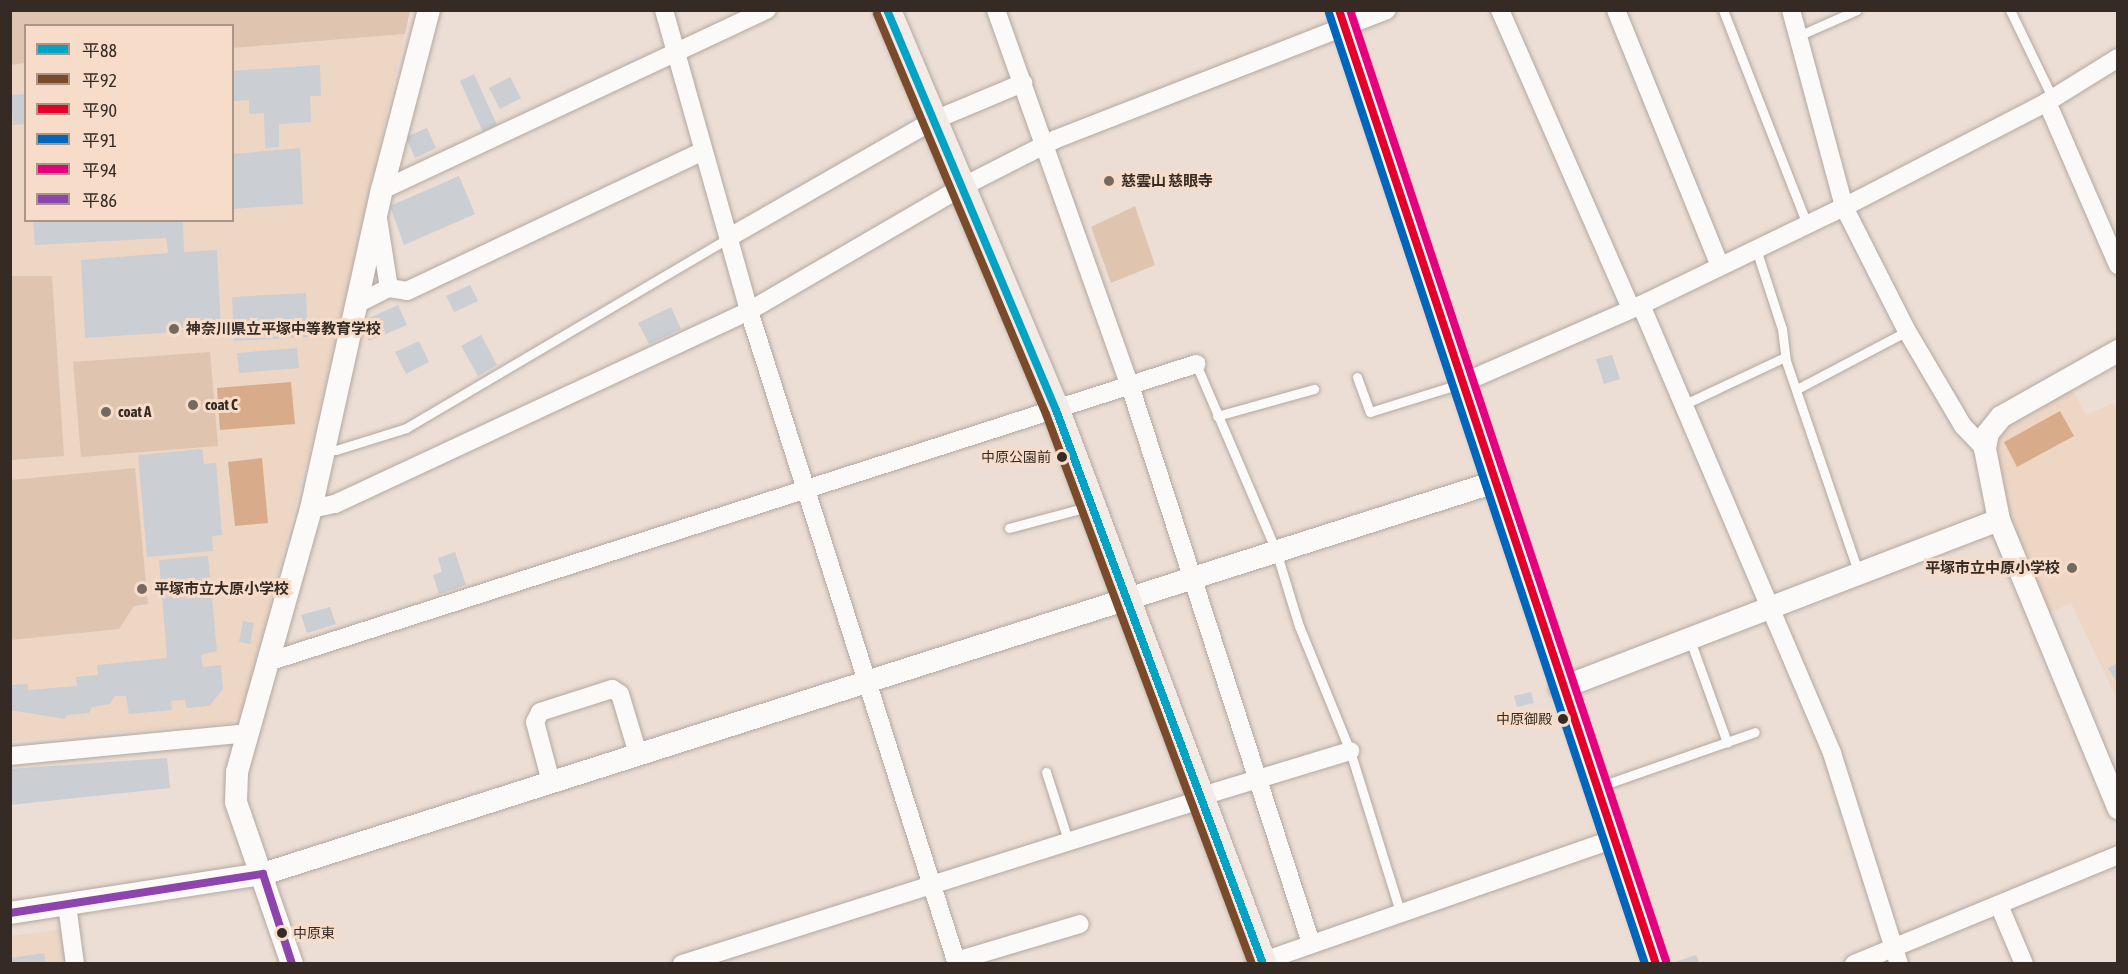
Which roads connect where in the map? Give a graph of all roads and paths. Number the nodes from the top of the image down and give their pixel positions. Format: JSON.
{"nodes":[{"id":1,"x":429,"y":10,"type":"edge"},
{"id":2,"x":664,"y":10,"type":"edge"},
{"id":3,"x":767,"y":10,"type":"edge"},
{"id":4,"x":887,"y":10,"type":"edge"},
{"id":5,"x":996,"y":10,"type":"edge"},
{"id":6,"x":1387,"y":10,"type":"edge"},
{"id":7,"x":1500,"y":10,"type":"edge"},
{"id":8,"x":1616,"y":10,"type":"edge"},
{"id":9,"x":1723,"y":10,"type":"edge"},
{"id":10,"x":1791,"y":10,"type":"edge"},
{"id":11,"x":1857,"y":10,"type":"edge"},
{"id":12,"x":2010,"y":10,"type":"edge"},
{"id":13,"x":1342,"y":18,"type":"edge"},
{"id":14,"x":1798,"y":36,"type":"junction"},
{"id":15,"x":675,"y":52,"type":"junction"},
{"id":16,"x":2118,"y":58,"type":"edge"},
{"id":17,"x":1023,"y":83,"type":"junction"},
{"id":18,"x":2050,"y":100,"type":"junction"},
{"id":19,"x":932,"y":121,"type":"junction"},
{"id":20,"x":1046,"y":145,"type":"junction"},
{"id":21,"x":703,"y":151,"type":"junction"},
{"id":22,"x":960,"y":188,"type":"junction"},
{"id":23,"x":379,"y":201,"type":"junction"},
{"id":24,"x":1844,"y":207,"type":"junction"},
{"id":25,"x":1807,"y":225,"type":"junction"},
{"id":26,"x":728,"y":238,"type":"junction"},
{"id":27,"x":1755,"y":249,"type":"junction"},
{"id":28,"x":2118,"y":265,"type":"edge"},
{"id":29,"x":1720,"y":266,"type":"junction"},
{"id":30,"x":389,"y":288,"type":"junction"},
{"id":31,"x":355,"y":305,"type":"junction"},
{"id":32,"x":1636,"y":307,"type":"junction"},
{"id":33,"x":749,"y":311,"type":"junction"},
{"id":34,"x":1907,"y":331,"type":"junction"},
{"id":35,"x":2118,"y":351,"type":"edge"},
{"id":36,"x":1785,"y":357,"type":"junction"},
{"id":37,"x":1196,"y":364,"type":"joint"},
{"id":38,"x":1357,"y":377,"type":"dead end"},
{"id":39,"x":1465,"y":382,"type":"junction"},
{"id":40,"x":1130,"y":386,"type":"junction"},
{"id":41,"x":1314,"y":389,"type":"dead end"},
{"id":42,"x":1797,"y":389,"type":"junction"},
{"id":43,"x":1685,"y":404,"type":"junction"},
{"id":44,"x":1056,"y":410,"type":"junction"},
{"id":45,"x":1217,"y":416,"type":"junction"},
{"id":46,"x":324,"y":449,"type":"junction"},
{"id":47,"x":1985,"y":449,"type":"junction"},
{"id":48,"x":1498,"y":481,"type":"junction"},
{"id":49,"x":808,"y":489,"type":"junction"},
{"id":50,"x":1093,"y":506,"type":"junction"},
{"id":51,"x":311,"y":509,"type":"junction"},
{"id":52,"x":1999,"y":520,"type":"junction"},
{"id":53,"x":1009,"y":528,"type":"dead end"},
{"id":54,"x":1276,"y":551,"type":"junction"},
{"id":55,"x":1859,"y":574,"type":"junction"},
{"id":56,"x":1192,"y":578,"type":"junction"},
{"id":57,"x":1128,"y":598,"type":"junction"},
{"id":58,"x":1773,"y":607,"type":"junction"},
{"id":59,"x":1690,"y":639,"type":"junction"},
{"id":60,"x":271,"y":661,"type":"junction"},
{"id":61,"x":868,"y":681,"type":"junction"},
{"id":62,"x":1561,"y":688,"type":"junction"},
{"id":63,"x":1755,"y":732,"type":"dead end"},
{"id":64,"x":248,"y":733,"type":"junction"},
{"id":65,"x":1727,"y":742,"type":"junction"},
{"id":66,"x":1350,"y":751,"type":"junction"},
{"id":67,"x":638,"y":754,"type":"junction"},
{"id":68,"x":10,"y":756,"type":"edge"},
{"id":69,"x":1046,"y":772,"type":"dead end"},
{"id":70,"x":1257,"y":779,"type":"junction"},
{"id":71,"x":551,"y":782,"type":"junction"},
{"id":72,"x":1595,"y":788,"type":"junction"},
{"id":73,"x":1202,"y":797,"type":"junction"},
{"id":74,"x":2116,"y":803,"type":"edge"},
{"id":75,"x":1068,"y":840,"type":"junction"},
{"id":76,"x":1612,"y":840,"type":"junction"},
{"id":77,"x":2118,"y":855,"type":"edge"},
{"id":78,"x":263,"y":874,"type":"junction"},
{"id":79,"x":929,"y":884,"type":"junction"},
{"id":80,"x":2000,"y":904,"type":"junction"},
{"id":81,"x":67,"y":905,"type":"junction"},
{"id":82,"x":1400,"y":912,"type":"junction"},
{"id":83,"x":10,"y":913,"type":"edge"},
{"id":84,"x":1080,"y":924,"type":"dead end"},
{"id":85,"x":1311,"y":943,"type":"junction"},
{"id":86,"x":1897,"y":956,"type":"edge"},
{"id":87,"x":956,"y":962,"type":"edge"},
{"id":88,"x":1260,"y":962,"type":"edge"},
{"id":89,"x":75,"y":963,"type":"edge"},
{"id":90,"x":292,"y":963,"type":"edge"},
{"id":91,"x":682,"y":963,"type":"edge"},
{"id":92,"x":1656,"y":963,"type":"edge"},
{"id":93,"x":1854,"y":963,"type":"edge"},
{"id":94,"x":2024,"y":963,"type":"edge"}],
"edges":[{"from":1,"to":23,"type":"street"},
{"from":2,"to":15,"type":"street"},
{"from":3,"to":15,"type":"street"},
{"from":4,"to":19,"type":"main road"},
{"from":5,"to":17,"type":"street"},
{"from":6,"to":13,"type":"street"},
{"from":7,"to":32,"type":"street"},
{"from":8,"to":29,"type":"street"},
{"from":9,"to":25,"type":"lane"},
{"from":10,"to":14,"type":"street"},
{"from":11,"to":14,"type":"lane"},
{"from":12,"to":18,"type":"lane"},
{"from":13,"to":20,"type":"street"},
{"from":13,"to":39,"type":"street"},
{"from":14,"to":24,"type":"street"},
{"from":15,"to":21,"type":"street"},
{"from":15,"to":23,"type":"street"},
{"from":16,"to":18,"type":"street"},
{"from":17,"to":19,"type":"street"},
{"from":17,"to":20,"type":"street"},
{"from":18,"to":24,"type":"street"},
{"from":18,"to":28,"type":"street"},
{"from":19,"to":22,"type":"main road"},
{"from":19,"to":26,"type":"street"},
{"from":20,"to":22,"type":"street"},
{"from":20,"to":40,"type":"street"},
{"from":21,"to":26,"type":"street"},
{"from":21,"to":30,"type":"street"},
{"from":22,"to":33,"type":"street"},
{"from":22,"to":44,"type":"main road"},
{"from":23,"to":30,"type":"street"},
{"from":23,"to":31,"type":"street"},
{"from":24,"to":25,"type":"street"},
{"from":24,"to":34,"type":"street"},
{"from":25,"to":27,"type":"street"},
{"from":26,"to":33,"type":"street"},
{"from":26,"to":46,"type":"lane"},
{"from":27,"to":29,"type":"street"},
{"from":27,"to":36,"type":"lane"},
{"from":29,"to":32,"type":"street"},
{"from":30,"to":31,"type":"street"},
{"from":31,"to":46,"type":"street"},
{"from":32,"to":39,"type":"street"},
{"from":32,"to":43,"type":"street"},
{"from":33,"to":49,"type":"street"},
{"from":33,"to":51,"type":"street"},
{"from":34,"to":42,"type":"lane"},
{"from":34,"to":47,"type":"street"},
{"from":35,"to":47,"type":"street"},
{"from":36,"to":42,"type":"lane"},
{"from":36,"to":43,"type":"lane"},
{"from":37,"to":40,"type":"street"},
{"from":37,"to":45,"type":"lane"},
{"from":38,"to":39,"type":"lane"},
{"from":39,"to":48,"type":"street"},
{"from":40,"to":44,"type":"street"},
{"from":40,"to":56,"type":"street"},
{"from":41,"to":45,"type":"lane"},
{"from":42,"to":55,"type":"lane"},
{"from":43,"to":58,"type":"street"},
{"from":44,"to":49,"type":"street"},
{"from":44,"to":50,"type":"main road"},
{"from":45,"to":54,"type":"lane"},
{"from":46,"to":51,"type":"street"},
{"from":47,"to":52,"type":"street"},
{"from":48,"to":54,"type":"street"},
{"from":48,"to":62,"type":"street"},
{"from":49,"to":60,"type":"street"},
{"from":49,"to":61,"type":"street"},
{"from":50,"to":53,"type":"lane"},
{"from":50,"to":57,"type":"main road"},
{"from":51,"to":60,"type":"street"},
{"from":52,"to":55,"type":"street"},
{"from":52,"to":74,"type":"street"},
{"from":54,"to":56,"type":"street"},
{"from":54,"to":66,"type":"lane"},
{"from":55,"to":58,"type":"street"},
{"from":56,"to":57,"type":"street"},
{"from":56,"to":70,"type":"street"},
{"from":57,"to":61,"type":"street"},
{"from":57,"to":73,"type":"main road"},
{"from":58,"to":59,"type":"street"},
{"from":58,"to":86,"type":"street"},
{"from":59,"to":62,"type":"street"},
{"from":59,"to":65,"type":"lane"},
{"from":60,"to":64,"type":"street"},
{"from":61,"to":67,"type":"street"},
{"from":61,"to":79,"type":"street"},
{"from":62,"to":72,"type":"street"},
{"from":63,"to":65,"type":"lane"},
{"from":64,"to":68,"type":"street"},
{"from":64,"to":78,"type":"street"},
{"from":65,"to":72,"type":"lane"},
{"from":66,"to":70,"type":"street"},
{"from":66,"to":82,"type":"lane"},
{"from":67,"to":71,"type":"street"},
{"from":67,"to":71,"type":"street"},
{"from":69,"to":75,"type":"lane"},
{"from":70,"to":73,"type":"street"},
{"from":70,"to":85,"type":"street"},
{"from":71,"to":78,"type":"street"},
{"from":72,"to":76,"type":"street"},
{"from":73,"to":75,"type":"street"},
{"from":73,"to":88,"type":"main road"},
{"from":75,"to":79,"type":"street"},
{"from":76,"to":82,"type":"street"},
{"from":76,"to":92,"type":"street"},
{"from":77,"to":80,"type":"street"},
{"from":78,"to":81,"type":"street"},
{"from":78,"to":90,"type":"street"},
{"from":79,"to":87,"type":"street"},
{"from":79,"to":91,"type":"street"},
{"from":80,"to":86,"type":"street"},
{"from":80,"to":94,"type":"street"},
{"from":81,"to":83,"type":"street"},
{"from":81,"to":89,"type":"street"},
{"from":82,"to":85,"type":"street"},
{"from":84,"to":87,"type":"street"},
{"from":85,"to":88,"type":"street"},
{"from":86,"to":93,"type":"street"}]}
